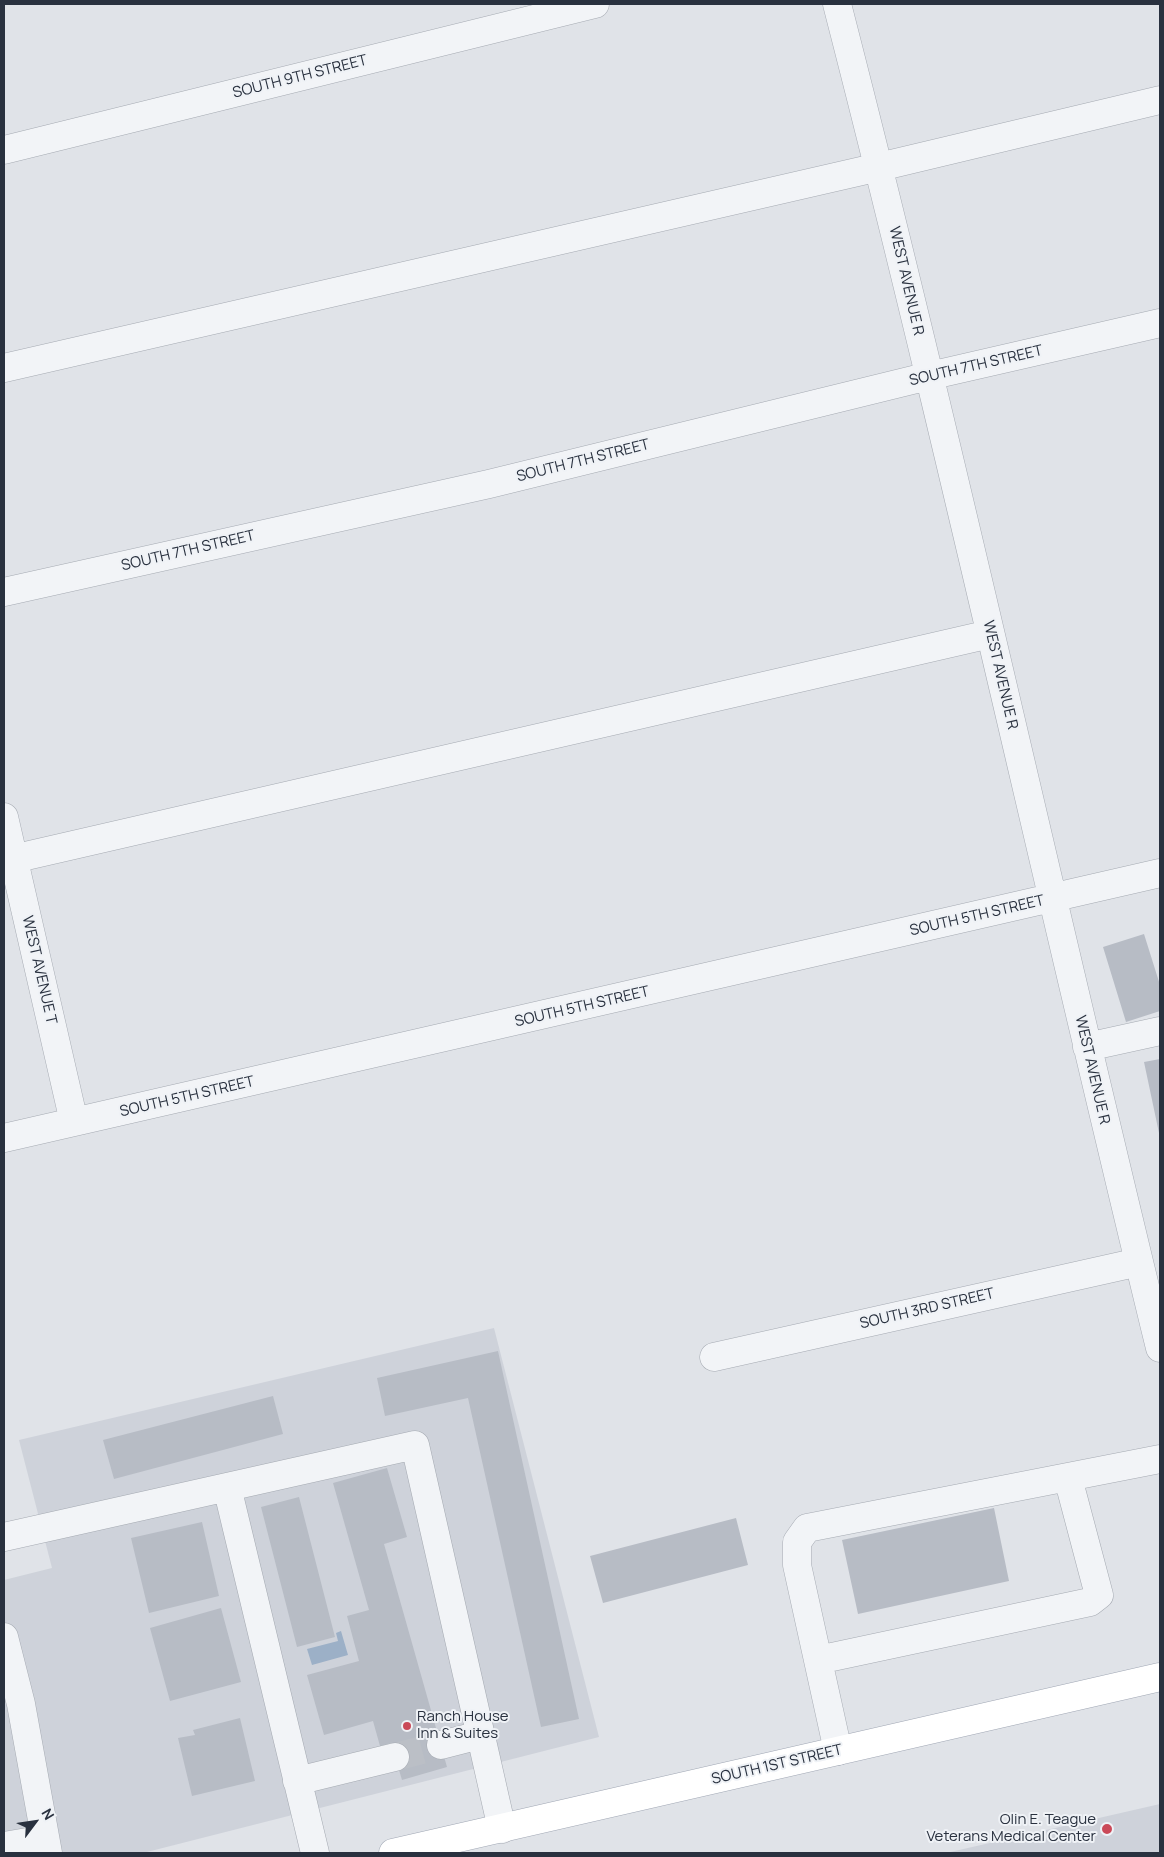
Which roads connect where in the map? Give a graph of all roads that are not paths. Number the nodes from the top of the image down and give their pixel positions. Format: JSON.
{"nodes":[{"id":1,"x":595,"y":4,"type":"edge"},
{"id":2,"x":837,"y":4,"type":"edge"},
{"id":3,"x":1160,"y":100,"type":"edge"},
{"id":4,"x":4,"y":150,"type":"edge"},
{"id":5,"x":879,"y":167,"type":"junction"},
{"id":6,"x":1160,"y":323,"type":"edge"},
{"id":7,"x":4,"y":368,"type":"edge"},
{"id":8,"x":929,"y":376,"type":"junction"},
{"id":9,"x":4,"y":592,"type":"edge"},
{"id":10,"x":990,"y":634,"type":"junction"},
{"id":11,"x":4,"y":817,"type":"edge"},
{"id":12,"x":8,"y":860,"type":"edge"},
{"id":13,"x":1160,"y":873,"type":"edge"},
{"id":14,"x":1053,"y":898,"type":"junction"},
{"id":15,"x":1160,"y":1031,"type":"edge"},
{"id":16,"x":1086,"y":1047,"type":"junction"},
{"id":17,"x":74,"y":1122,"type":"junction"},
{"id":18,"x":4,"y":1138,"type":"edge"},
{"id":19,"x":1139,"y":1262,"type":"junction"},
{"id":20,"x":1159,"y":1340,"type":"edge"},
{"id":21,"x":714,"y":1357,"type":"dead end"},
{"id":22,"x":1160,"y":1460,"type":"edge"},
{"id":23,"x":1068,"y":1478,"type":"junction"},
{"id":24,"x":227,"y":1487,"type":"junction"},
{"id":25,"x":4,"y":1538,"type":"edge"},
{"id":26,"x":4,"y":1637,"type":"edge"},
{"id":27,"x":818,"y":1660,"type":"junction"},
{"id":28,"x":1160,"y":1677,"type":"edge"},
{"id":29,"x":480,"y":1735,"type":"junction"},
{"id":30,"x":441,"y":1745,"type":"tunnel mouth"},
{"id":31,"x":838,"y":1751,"type":"junction"},
{"id":32,"x":395,"y":1757,"type":"tunnel mouth"},
{"id":33,"x":297,"y":1782,"type":"junction"},
{"id":34,"x":502,"y":1829,"type":"junction"},
{"id":35,"x":4,"y":1846,"type":"edge"},
{"id":36,"x":46,"y":1846,"type":"edge"},
{"id":37,"x":315,"y":1853,"type":"edge"},
{"id":38,"x":393,"y":1853,"type":"edge"}],
"edges":[{"from":1,"to":4,"type":"street","name":"SOUTH 9TH STREET"},
{"from":2,"to":5,"type":"street","name":"WEST AVENUE R"},
{"from":3,"to":5,"type":"street"},
{"from":5,"to":7,"type":"street"},
{"from":5,"to":8,"type":"street","name":"WEST AVENUE R"},
{"from":6,"to":8,"type":"street","name":"SOUTH 7TH STREET"},
{"from":8,"to":9,"type":"street","name":"SOUTH 7TH STREET"},
{"from":8,"to":10,"type":"street","name":"WEST AVENUE R"},
{"from":10,"to":12,"type":"street"},
{"from":10,"to":14,"type":"street","name":"WEST AVENUE R"},
{"from":11,"to":12,"type":"street","name":"WEST AVENUE T"},
{"from":12,"to":17,"type":"street","name":"WEST AVENUE T"},
{"from":13,"to":14,"type":"street","name":"SOUTH 5TH STREET"},
{"from":14,"to":16,"type":"street","name":"WEST AVENUE R"},
{"from":14,"to":17,"type":"street","name":"SOUTH 5TH STREET"},
{"from":15,"to":16,"type":"street"},
{"from":16,"to":19,"type":"street","name":"WEST AVENUE R"},
{"from":17,"to":18,"type":"street","name":"SOUTH 5TH STREET"},
{"from":19,"to":20,"type":"street","name":"WEST AVENUE R"},
{"from":19,"to":21,"type":"street","name":"SOUTH 3RD STREET"},
{"from":22,"to":23,"type":"street"},
{"from":23,"to":27,"type":"street"},
{"from":23,"to":27,"type":"street"},
{"from":24,"to":25,"type":"street"},
{"from":24,"to":29,"type":"street"},
{"from":24,"to":33,"type":"street"},
{"from":26,"to":36,"type":"street"},
{"from":27,"to":31,"type":"street"},
{"from":28,"to":31,"type":"main road","name":"SOUTH 1ST STREET"},
{"from":29,"to":30,"type":"street"},
{"from":29,"to":34,"type":"street"},
{"from":31,"to":34,"type":"main road","name":"SOUTH 1ST STREET"},
{"from":32,"to":33,"type":"street"},
{"from":33,"to":37,"type":"street"},
{"from":34,"to":38,"type":"main road","name":"SOUTH 1ST STREET"},
{"from":35,"to":36,"type":"street"}]}
